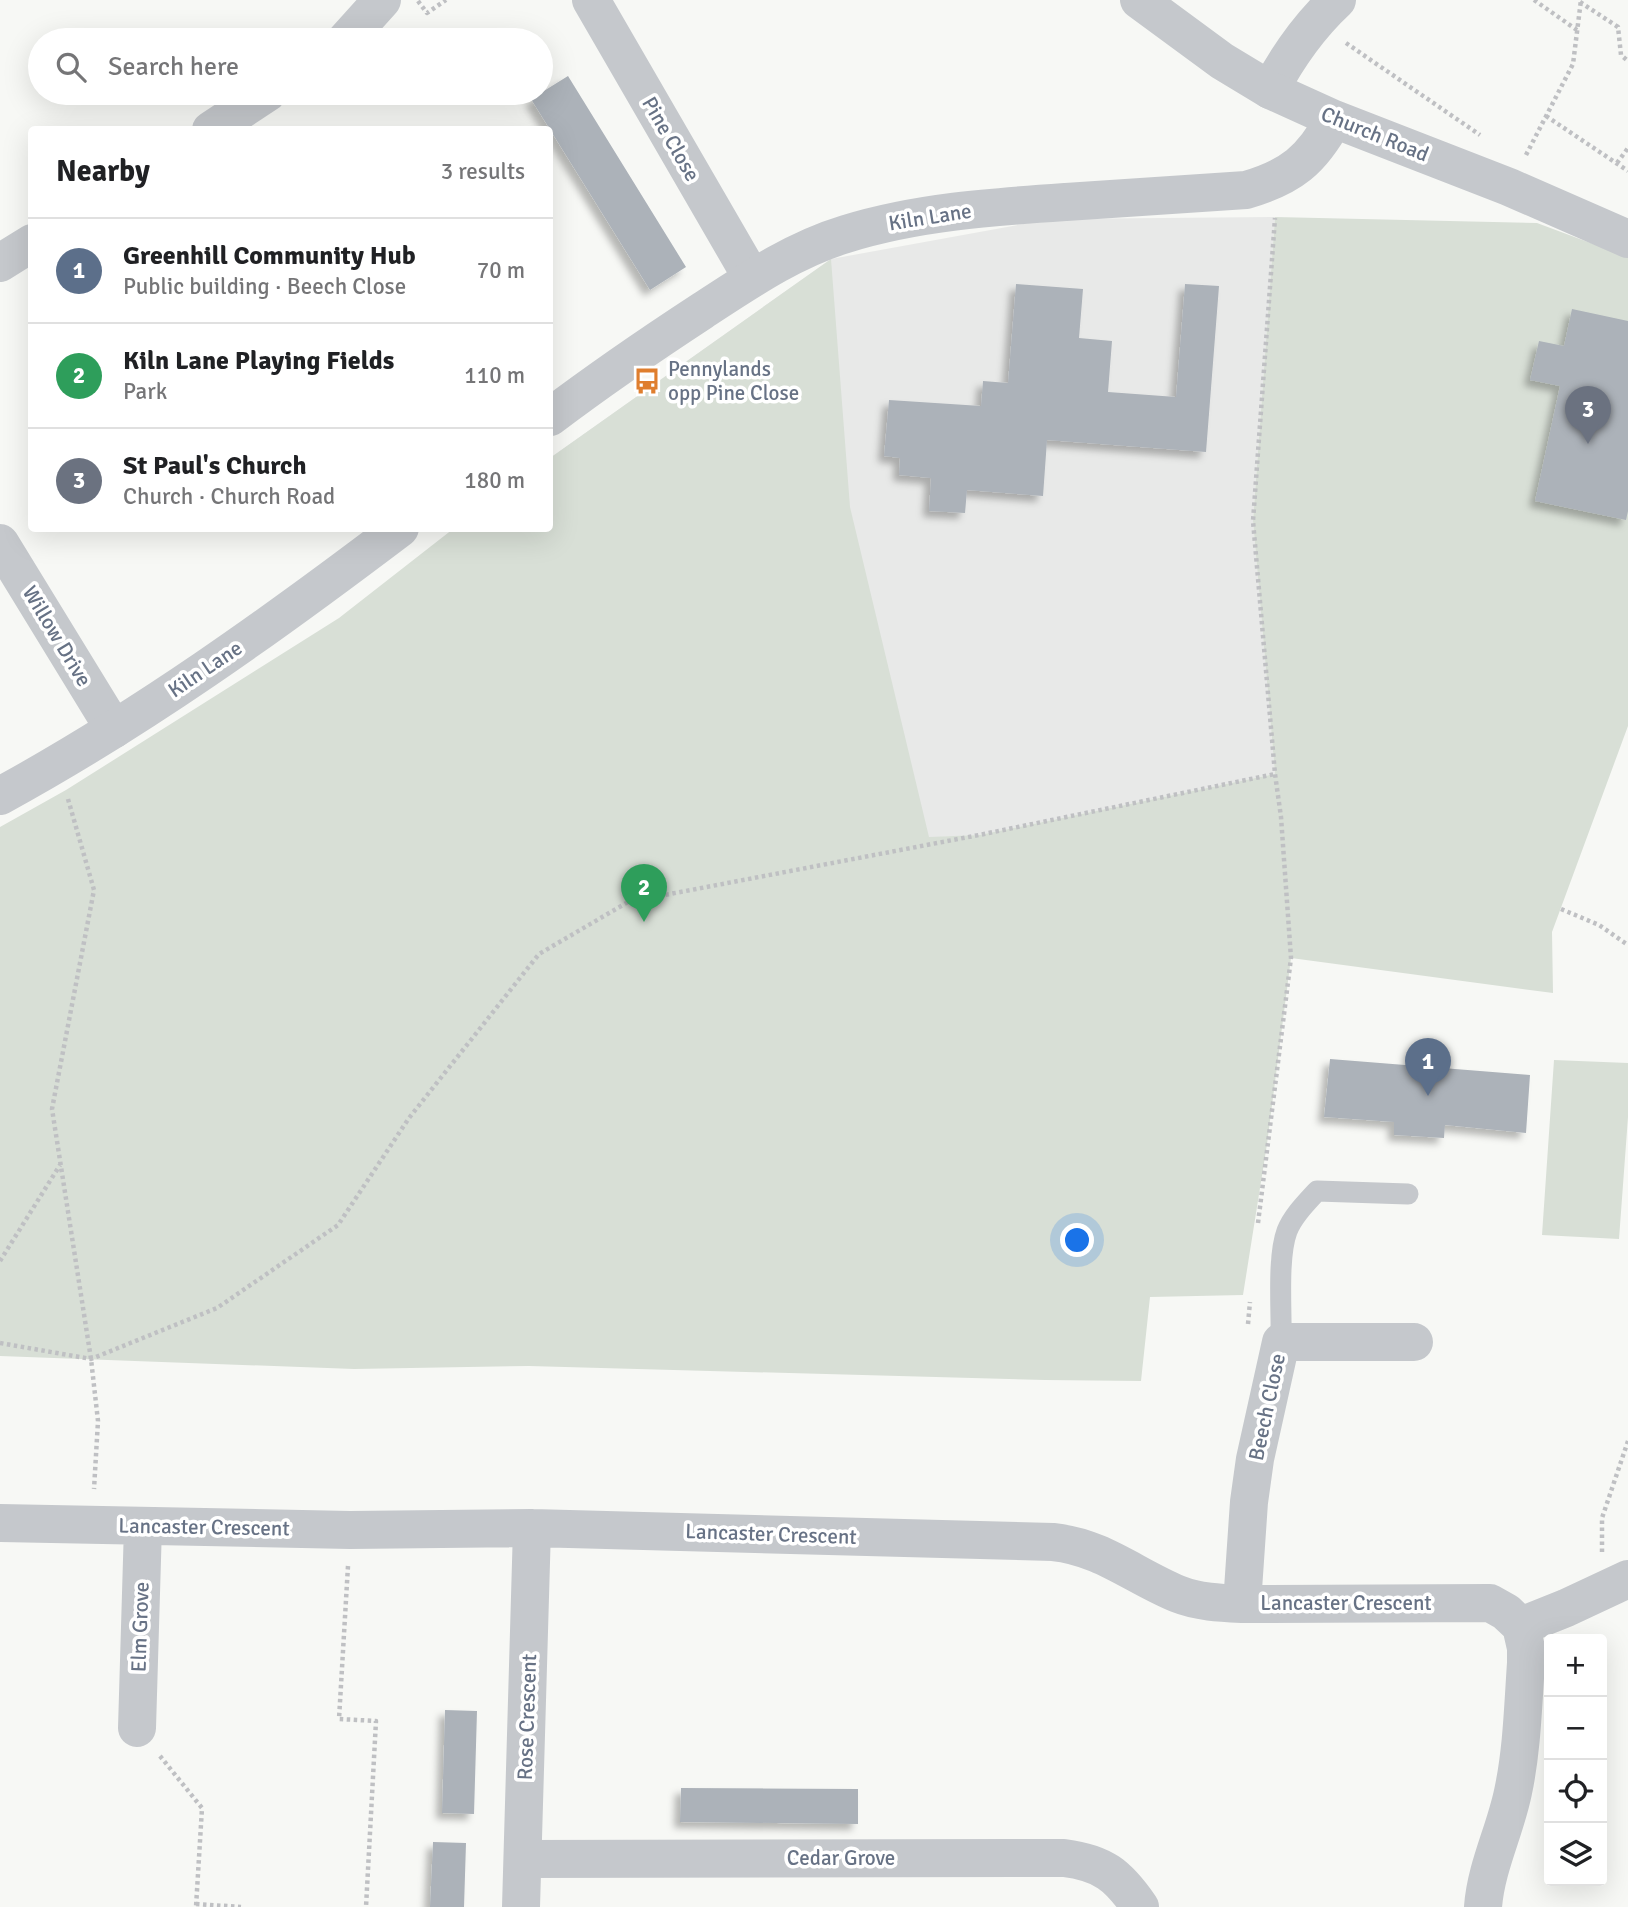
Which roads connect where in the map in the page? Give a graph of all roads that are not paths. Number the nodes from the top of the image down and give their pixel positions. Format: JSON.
{"nodes":[{"id":1,"x":382,"y":0,"type":"edge"},
{"id":2,"x":591,"y":0,"type":"edge"},
{"id":3,"x":1139,"y":0,"type":"edge"},
{"id":4,"x":1325,"y":11,"type":"edge"},
{"id":5,"x":356,"y":28,"type":"edge"},
{"id":6,"x":1270,"y":90,"type":"junction"},
{"id":7,"x":249,"y":105,"type":"edge"},
{"id":8,"x":1334,"y":119,"type":"junction"},
{"id":9,"x":217,"y":126,"type":"edge"},
{"id":10,"x":1628,"y":239,"type":"edge"},
{"id":11,"x":28,"y":246,"type":"edge"},
{"id":12,"x":0,"y":263,"type":"edge"},
{"id":13,"x":752,"y":278,"type":"junction"},
{"id":14,"x":553,"y":415,"type":"edge"},
{"id":15,"x":379,"y":535,"type":"edge"},
{"id":16,"x":4,"y":559,"type":"edge"},
{"id":17,"x":114,"y":729,"type":"junction"},
{"id":18,"x":0,"y":796,"type":"edge"},
{"id":19,"x":1408,"y":1194,"type":"dead end"},
{"id":20,"x":1265,"y":1335,"type":"junction"},
{"id":21,"x":1413,"y":1342,"type":"dead end"},
{"id":22,"x":0,"y":1523,"type":"edge"},
{"id":23,"x":143,"y":1526,"type":"junction"},
{"id":24,"x":533,"y":1528,"type":"junction"},
{"id":25,"x":1615,"y":1585,"type":"edge"},
{"id":26,"x":1242,"y":1604,"type":"junction"},
{"id":27,"x":1521,"y":1626,"type":"junction"},
{"id":28,"x":137,"y":1728,"type":"road end"},
{"id":29,"x":523,"y":1858,"type":"junction"},
{"id":30,"x":522,"y":1907,"type":"edge"},
{"id":31,"x":1140,"y":1907,"type":"edge"},
{"id":32,"x":1483,"y":1907,"type":"edge"}],
"edges":[{"from":1,"to":5,"type":"street"},
{"from":2,"to":13,"type":"street","name":"Pine Close"},
{"from":3,"to":6,"type":"street","name":"Church Road"},
{"from":4,"to":6,"type":"street"},
{"from":6,"to":8,"type":"street","name":"Church Road"},
{"from":7,"to":9,"type":"street"},
{"from":8,"to":10,"type":"street","name":"Church Road"},
{"from":8,"to":13,"type":"street","name":"Kiln Lane"},
{"from":11,"to":12,"type":"street"},
{"from":13,"to":14,"type":"street","name":"Kiln Lane"},
{"from":15,"to":17,"type":"street","name":"Kiln Lane"},
{"from":16,"to":17,"type":"street","name":"Willow Drive"},
{"from":17,"to":18,"type":"street","name":"Kiln Lane"},
{"from":19,"to":20,"type":"lane"},
{"from":20,"to":21,"type":"street","name":"Beech Close"},
{"from":20,"to":26,"type":"street","name":"Beech Close"},
{"from":22,"to":23,"type":"street","name":"Lancaster Crescent"},
{"from":23,"to":24,"type":"street","name":"Lancaster Crescent"},
{"from":23,"to":28,"type":"street","name":"Elm Grove"},
{"from":24,"to":26,"type":"street","name":"Lancaster Crescent"},
{"from":24,"to":29,"type":"street","name":"Rose Crescent"},
{"from":25,"to":27,"type":"street"},
{"from":26,"to":27,"type":"street","name":"Lancaster Crescent"},
{"from":27,"to":32,"type":"street"},
{"from":29,"to":30,"type":"street","name":"Rose Crescent"},
{"from":29,"to":31,"type":"street","name":"Cedar Grove"}]}
